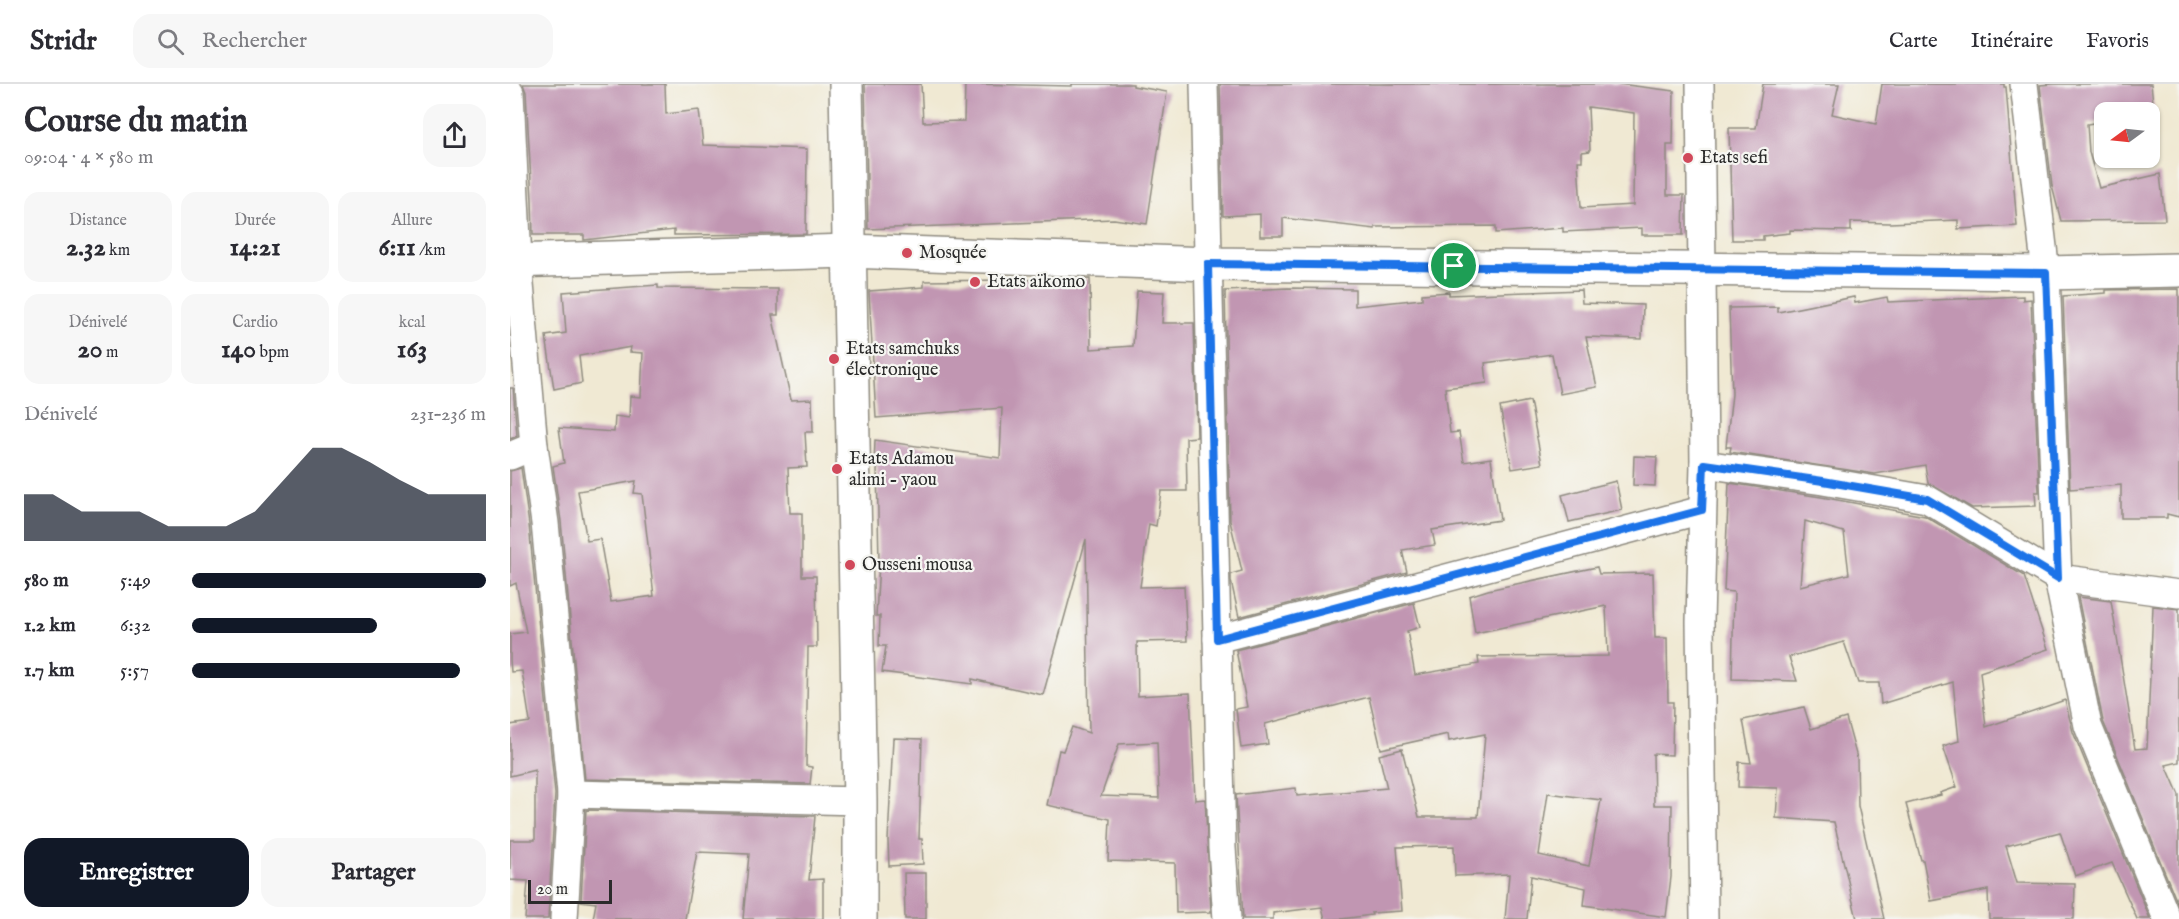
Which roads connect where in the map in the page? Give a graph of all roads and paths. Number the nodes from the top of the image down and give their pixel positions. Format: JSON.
{"nodes":[{"id":1,"x":846,"y":84,"type":"edge"},
{"id":2,"x":1203,"y":84,"type":"edge"},
{"id":3,"x":1700,"y":84,"type":"edge"},
{"id":4,"x":2024,"y":84,"type":"edge"},
{"id":5,"x":510,"y":93,"type":"edge"},
{"id":6,"x":849,"y":251,"type":"junction"},
{"id":7,"x":514,"y":261,"type":"edge"},
{"id":8,"x":1208,"y":264,"type":"junction"},
{"id":9,"x":1700,"y":269,"type":"junction"},
{"id":10,"x":2179,"y":270,"type":"edge"},
{"id":11,"x":2046,"y":273,"type":"junction"},
{"id":12,"x":522,"y":451,"type":"edge"},
{"id":13,"x":1704,"y":464,"type":"junction"},
{"id":14,"x":1702,"y":510,"type":"junction"},
{"id":15,"x":2058,"y":578,"type":"junction"},
{"id":16,"x":2179,"y":594,"type":"edge"},
{"id":17,"x":1217,"y":639,"type":"junction"},
{"id":18,"x":571,"y":794,"type":"junction"},
{"id":19,"x":860,"y":801,"type":"junction"},
{"id":20,"x":564,"y":919,"type":"edge"},
{"id":21,"x":860,"y":919,"type":"edge"},
{"id":22,"x":1227,"y":919,"type":"edge"},
{"id":23,"x":1704,"y":919,"type":"edge"},
{"id":24,"x":2167,"y":919,"type":"edge"}],
"edges":[{"from":1,"to":6,"type":"street"},
{"from":2,"to":8,"type":"street"},
{"from":3,"to":9,"type":"street"},
{"from":4,"to":11,"type":"street"},
{"from":5,"to":7,"type":"street"},
{"from":6,"to":7,"type":"street"},
{"from":6,"to":8,"type":"street"},
{"from":6,"to":19,"type":"street"},
{"from":7,"to":12,"type":"street"},
{"from":8,"to":9,"type":"street"},
{"from":8,"to":17,"type":"street"},
{"from":9,"to":11,"type":"street"},
{"from":9,"to":13,"type":"street"},
{"from":10,"to":11,"type":"street"},
{"from":11,"to":15,"type":"street"},
{"from":12,"to":18,"type":"street"},
{"from":13,"to":14,"type":"street"},
{"from":13,"to":15,"type":"street"},
{"from":14,"to":17,"type":"street"},
{"from":14,"to":23,"type":"street"},
{"from":15,"to":16,"type":"street"},
{"from":15,"to":24,"type":"street"},
{"from":17,"to":22,"type":"street"},
{"from":18,"to":19,"type":"street"},
{"from":18,"to":20,"type":"street"},
{"from":19,"to":21,"type":"street"}]}
